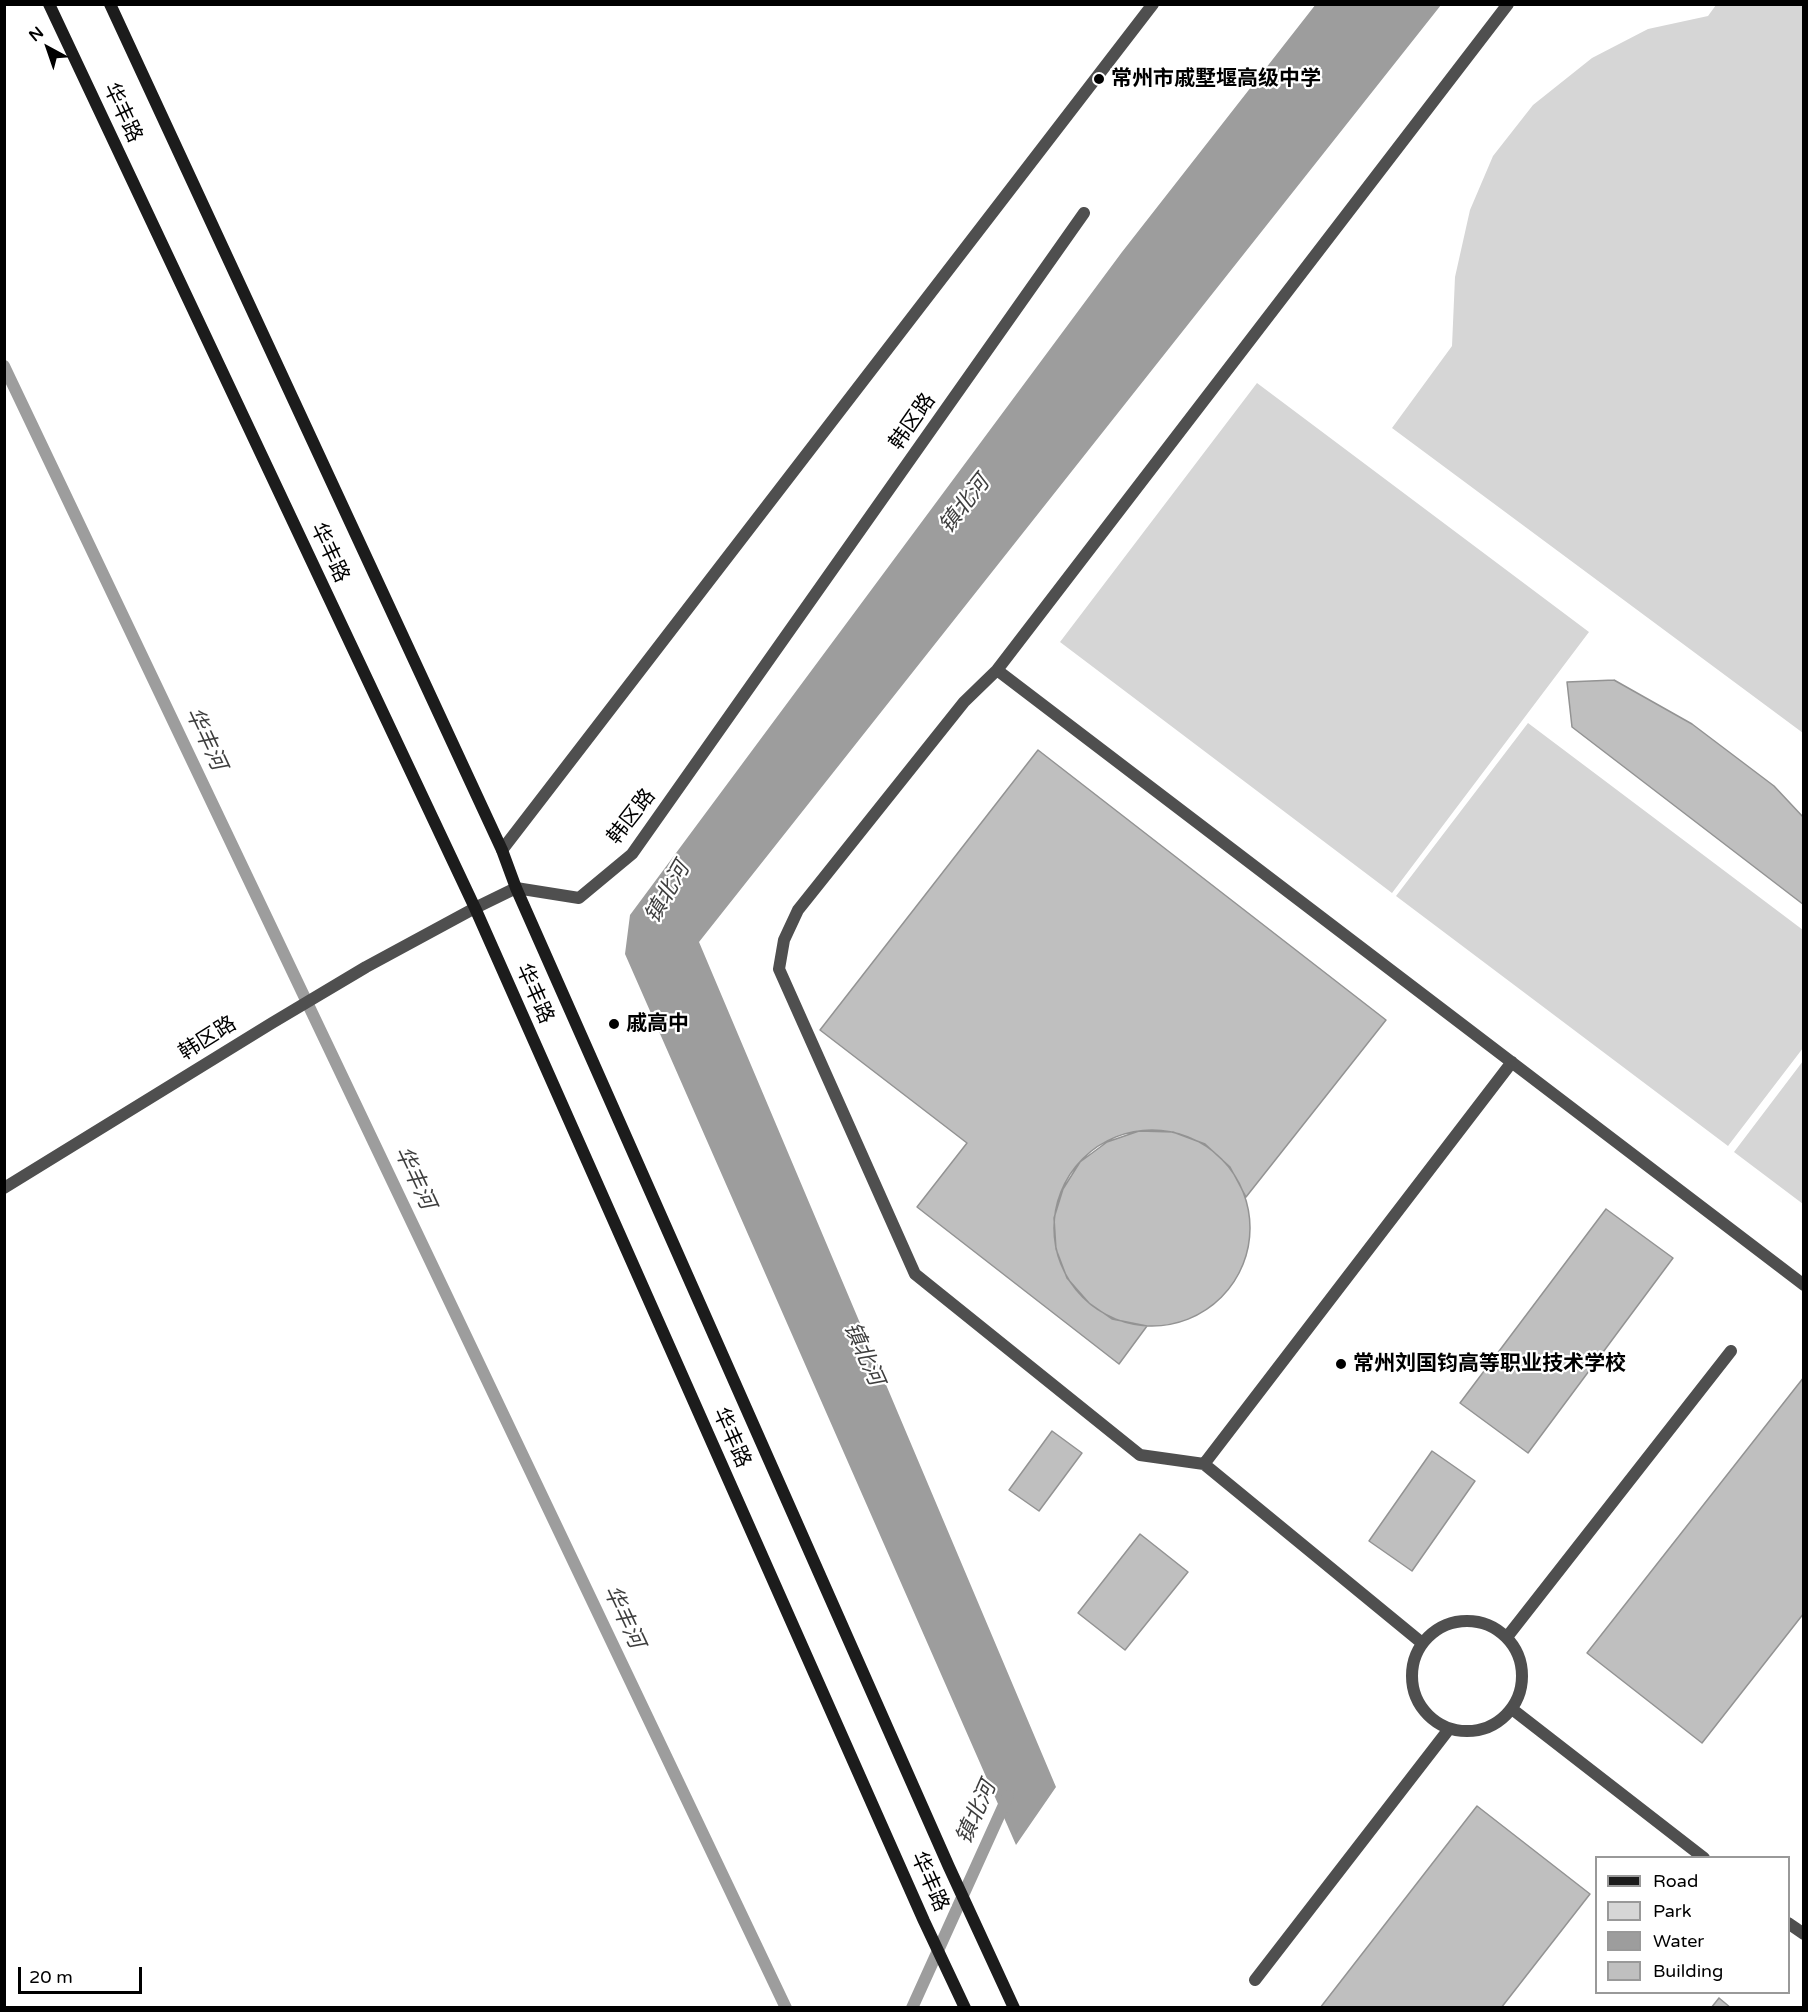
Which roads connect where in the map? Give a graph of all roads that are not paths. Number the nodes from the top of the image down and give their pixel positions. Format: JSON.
{"nodes":[{"id":1,"x":49,"y":4,"type":"edge"},
{"id":2,"x":110,"y":4,"type":"edge"},
{"id":3,"x":1153,"y":4,"type":"edge"},
{"id":4,"x":1509,"y":4,"type":"edge"},
{"id":5,"x":1084,"y":213,"type":"dead end"},
{"id":6,"x":997,"y":670,"type":"junction"},
{"id":7,"x":502,"y":850,"type":"junction"},
{"id":8,"x":516,"y":888,"type":"junction"},
{"id":9,"x":475,"y":908,"type":"junction"},
{"id":10,"x":1512,"y":1062,"type":"junction"},
{"id":11,"x":4,"y":1188,"type":"edge"},
{"id":12,"x":1803,"y":1285,"type":"edge"},
{"id":13,"x":1731,"y":1351,"type":"dead end"},
{"id":14,"x":1204,"y":1464,"type":"junction"},
{"id":15,"x":1507,"y":1637,"type":"junction"},
{"id":16,"x":1422,"y":1643,"type":"junction"},
{"id":17,"x":1512,"y":1709,"type":"junction"},
{"id":18,"x":1449,"y":1729,"type":"junction"},
{"id":19,"x":1703,"y":1856,"type":"edge"},
{"id":20,"x":1790,"y":1924,"type":"edge"},
{"id":21,"x":1803,"y":1934,"type":"edge"},
{"id":22,"x":1255,"y":1980,"type":"dead end"},
{"id":23,"x":965,"y":2007,"type":"edge"},
{"id":24,"x":1014,"y":2007,"type":"edge"}],
"edges":[{"from":1,"to":9,"type":"street","name":"华丰路"},
{"from":2,"to":7,"type":"street","name":"华丰路"},
{"from":3,"to":7,"type":"street"},
{"from":4,"to":6,"type":"street"},
{"from":5,"to":8,"type":"street","name":"韩区路"},
{"from":6,"to":10,"type":"street"},
{"from":6,"to":14,"type":"street"},
{"from":7,"to":8,"type":"street","name":"华丰路"},
{"from":8,"to":9,"type":"street","name":"韩区路"},
{"from":8,"to":24,"type":"street","name":"华丰路"},
{"from":9,"to":11,"type":"street","name":"韩区路"},
{"from":9,"to":23,"type":"street","name":"华丰路"},
{"from":10,"to":12,"type":"street"},
{"from":10,"to":14,"type":"street"},
{"from":13,"to":15,"type":"street"},
{"from":14,"to":16,"type":"street"},
{"from":15,"to":16,"type":"street"},
{"from":15,"to":17,"type":"street"},
{"from":16,"to":18,"type":"street"},
{"from":17,"to":18,"type":"street"},
{"from":17,"to":19,"type":"street"},
{"from":18,"to":22,"type":"street"},
{"from":20,"to":21,"type":"street"}]}
